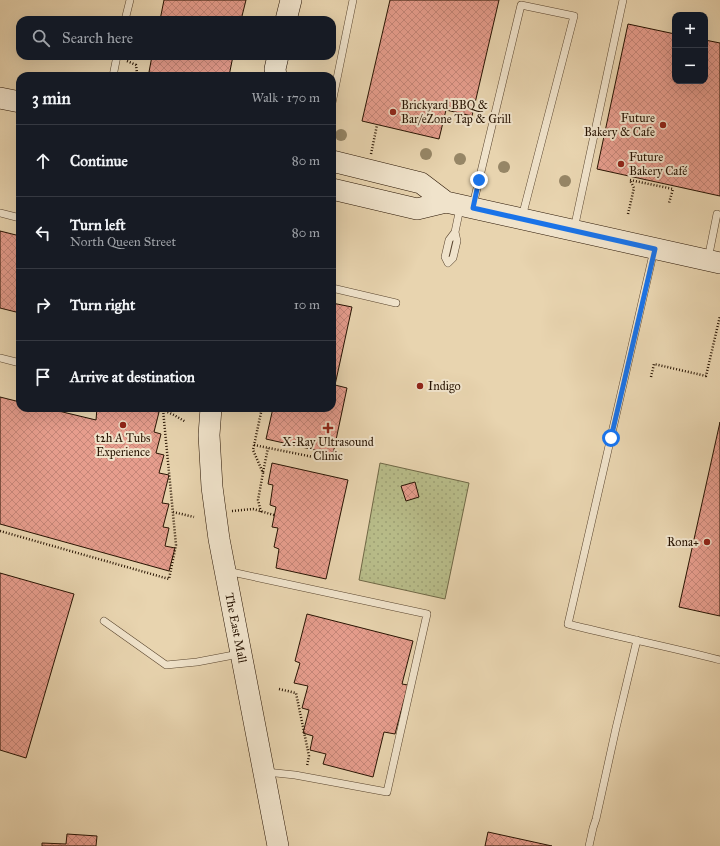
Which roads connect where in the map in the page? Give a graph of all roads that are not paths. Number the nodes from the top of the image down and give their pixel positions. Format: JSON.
{"nodes":[{"id":1,"x":130,"y":0,"type":"edge"},
{"id":2,"x":291,"y":0,"type":"edge"},
{"id":3,"x":353,"y":0,"type":"edge"},
{"id":4,"x":623,"y":0,"type":"edge"},
{"id":5,"x":127,"y":16,"type":"edge"},
{"id":6,"x":287,"y":16,"type":"edge"},
{"id":7,"x":116,"y":60,"type":"edge"},
{"id":8,"x":114,"y":72,"type":"edge"},
{"id":9,"x":336,"y":83,"type":"edge"},
{"id":10,"x":0,"y":98,"type":"edge"},
{"id":11,"x":16,"y":101,"type":"edge"},
{"id":12,"x":336,"y":162,"type":"edge"},
{"id":13,"x":336,"y":191,"type":"edge"},
{"id":14,"x":460,"y":205,"type":"junction"},
{"id":15,"x":0,"y":213,"type":"edge"},
{"id":16,"x":717,"y":214,"type":"dead end"},
{"id":17,"x":16,"y":217,"type":"edge"},
{"id":18,"x":522,"y":219,"type":"junction"},
{"id":19,"x":574,"y":231,"type":"junction"},
{"id":20,"x":455,"y":232,"type":"dead end"},
{"id":21,"x":655,"y":249,"type":"junction"},
{"id":22,"x":714,"y":262,"type":"edge"},
{"id":23,"x":336,"y":289,"type":"edge"},
{"id":24,"x":396,"y":303,"type":"dead end"},
{"id":25,"x":0,"y":358,"type":"edge"},
{"id":26,"x":16,"y":362,"type":"edge"},
{"id":27,"x":210,"y":412,"type":"edge"},
{"id":28,"x":225,"y":570,"type":"junction"},
{"id":29,"x":104,"y":621,"type":"dead end"},
{"id":30,"x":637,"y":640,"type":"junction"},
{"id":31,"x":241,"y":654,"type":"junction"},
{"id":32,"x":720,"y":660,"type":"edge"},
{"id":33,"x":264,"y":772,"type":"junction"},
{"id":34,"x":278,"y":846,"type":"edge"},
{"id":35,"x":589,"y":846,"type":"edge"}],
"edges":[{"from":1,"to":5,"type":"lane"},
{"from":2,"to":6,"type":"main road"},
{"from":3,"to":9,"type":"lane"},
{"from":4,"to":19,"type":"lane"},
{"from":7,"to":8,"type":"lane"},
{"from":10,"to":11,"type":"main road"},
{"from":12,"to":14,"type":"main road"},
{"from":13,"to":14,"type":"main road"},
{"from":14,"to":18,"type":"main road"},
{"from":14,"to":18,"type":"lane"},
{"from":14,"to":20,"type":"lane"},
{"from":15,"to":17,"type":"lane"},
{"from":16,"to":22,"type":"lane"},
{"from":18,"to":19,"type":"main road"},
{"from":19,"to":21,"type":"main road"},
{"from":21,"to":22,"type":"main road"},
{"from":21,"to":30,"type":"lane"},
{"from":23,"to":24,"type":"lane"},
{"from":25,"to":26,"type":"lane"},
{"from":27,"to":28,"type":"main road","name":"The East Mall"},
{"from":28,"to":31,"type":"main road","name":"The East Mall"},
{"from":28,"to":33,"type":"lane"},
{"from":29,"to":31,"type":"lane"},
{"from":30,"to":32,"type":"lane"},
{"from":30,"to":35,"type":"lane"},
{"from":31,"to":33,"type":"main road","name":"The East Mall"},
{"from":33,"to":34,"type":"main road","name":"The East Mall"}]}
